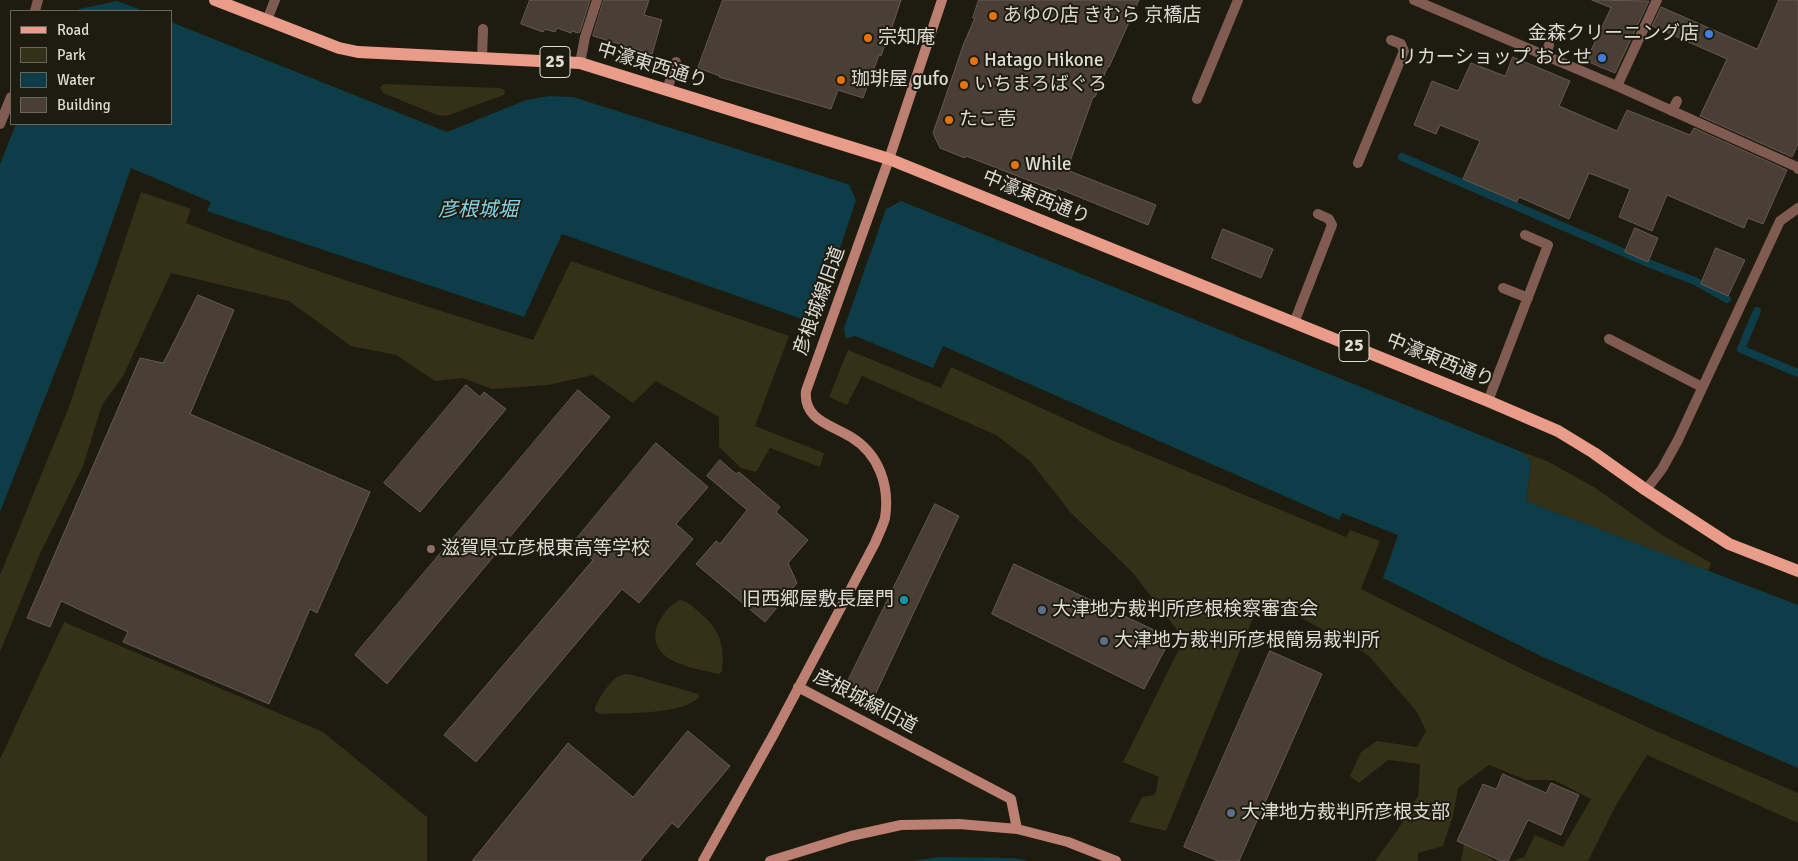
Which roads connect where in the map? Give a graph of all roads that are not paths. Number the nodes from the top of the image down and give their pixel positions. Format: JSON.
{"nodes":[{"id":1,"x":215,"y":0,"type":"edge"},
{"id":2,"x":275,"y":0,"type":"edge"},
{"id":3,"x":597,"y":0,"type":"edge"},
{"id":4,"x":942,"y":0,"type":"edge"},
{"id":5,"x":1238,"y":0,"type":"edge"},
{"id":6,"x":1414,"y":0,"type":"edge"},
{"id":7,"x":1657,"y":0,"type":"edge"},
{"id":8,"x":267,"y":20,"type":"junction"},
{"id":9,"x":484,"y":29,"type":"dead end"},
{"id":10,"x":1390,"y":40,"type":"dead end"},
{"id":11,"x":1549,"y":45,"type":"dead end"},
{"id":12,"x":1545,"y":56,"type":"junction"},
{"id":13,"x":482,"y":59,"type":"junction"},
{"id":14,"x":676,"y":62,"type":"dead end"},
{"id":15,"x":580,"y":63,"type":"junction"},
{"id":16,"x":1617,"y":86,"type":"junction"},
{"id":17,"x":667,"y":90,"type":"junction"},
{"id":18,"x":10,"y":99,"type":"edge"},
{"id":19,"x":1198,"y":99,"type":"dead end"},
{"id":20,"x":1677,"y":100,"type":"dead end"},
{"id":21,"x":1672,"y":111,"type":"junction"},
{"id":22,"x":0,"y":124,"type":"edge"},
{"id":23,"x":889,"y":159,"type":"junction"},
{"id":24,"x":1358,"y":163,"type":"dead end"},
{"id":25,"x":1798,"y":169,"type":"edge"},
{"id":26,"x":1798,"y":208,"type":"edge"},
{"id":27,"x":1318,"y":214,"type":"dead end"},
{"id":28,"x":1525,"y":234,"type":"dead end"},
{"id":29,"x":1503,"y":288,"type":"dead end"},
{"id":30,"x":1528,"y":298,"type":"junction"},
{"id":31,"x":1294,"y":322,"type":"junction"},
{"id":32,"x":1609,"y":339,"type":"dead end"},
{"id":33,"x":1702,"y":387,"type":"junction"},
{"id":34,"x":1488,"y":401,"type":"junction"},
{"id":35,"x":1646,"y":490,"type":"junction"},
{"id":36,"x":1798,"y":571,"type":"edge"},
{"id":37,"x":798,"y":687,"type":"junction"},
{"id":38,"x":1016,"y":829,"type":"junction"},
{"id":39,"x":703,"y":861,"type":"edge"},
{"id":40,"x":770,"y":861,"type":"edge"},
{"id":41,"x":1116,"y":861,"type":"edge"}],
"edges":[{"from":1,"to":8,"type":"main road","name":"中濠東西通り","number":"25"},
{"from":2,"to":8,"type":"street"},
{"from":3,"to":15,"type":"street"},
{"from":4,"to":23,"type":"street","name":"彦根城線旧道"},
{"from":5,"to":19,"type":"street"},
{"from":6,"to":12,"type":"street"},
{"from":7,"to":16,"type":"street"},
{"from":8,"to":13,"type":"main road","name":"中濠東西通り","number":"25"},
{"from":9,"to":13,"type":"street"},
{"from":10,"to":24,"type":"street"},
{"from":11,"to":12,"type":"street"},
{"from":12,"to":16,"type":"street"},
{"from":13,"to":15,"type":"main road","name":"中濠東西通り","number":"25"},
{"from":14,"to":17,"type":"street"},
{"from":15,"to":17,"type":"main road","name":"中濠東西通り","number":"25"},
{"from":16,"to":21,"type":"street"},
{"from":17,"to":23,"type":"main road","name":"中濠東西通り","number":"25"},
{"from":18,"to":22,"type":"street"},
{"from":20,"to":21,"type":"street"},
{"from":21,"to":25,"type":"street"},
{"from":23,"to":31,"type":"main road","name":"中濠東西通り","number":"25"},
{"from":23,"to":37,"type":"street","name":"彦根城線旧道"},
{"from":26,"to":33,"type":"street"},
{"from":27,"to":31,"type":"street"},
{"from":28,"to":30,"type":"street"},
{"from":29,"to":30,"type":"street"},
{"from":30,"to":34,"type":"street"},
{"from":31,"to":34,"type":"main road","name":"中濠東西通り","number":"25"},
{"from":32,"to":33,"type":"street"},
{"from":33,"to":35,"type":"street"},
{"from":34,"to":35,"type":"main road","name":"中濠東西通り","number":"25"},
{"from":35,"to":36,"type":"main road","name":"中濠東西通り","number":"25"},
{"from":37,"to":38,"type":"street","name":"彦根城線旧道"},
{"from":37,"to":39,"type":"street"},
{"from":38,"to":40,"type":"street"},
{"from":38,"to":41,"type":"street"}]}
